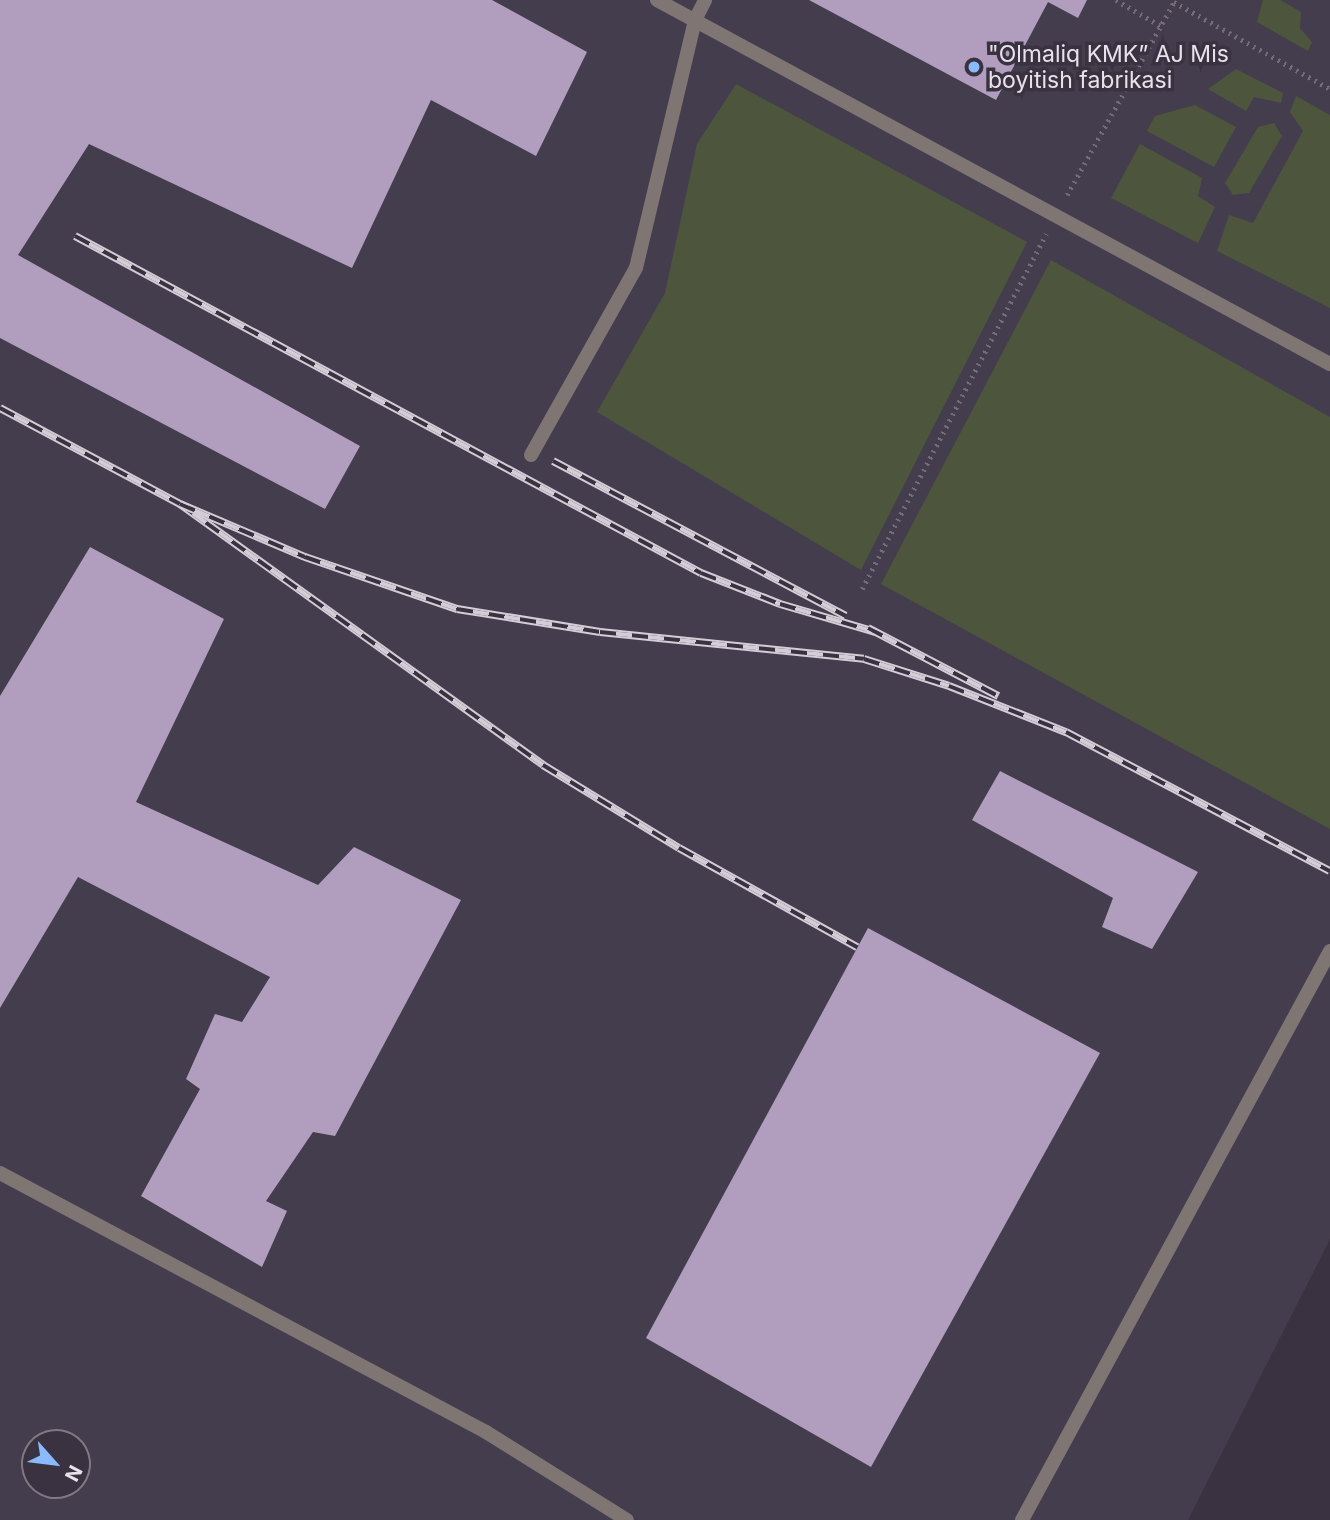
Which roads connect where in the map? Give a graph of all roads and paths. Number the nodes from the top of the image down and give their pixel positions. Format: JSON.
{"nodes":[{"id":1,"x":657,"y":0,"type":"edge"},
{"id":2,"x":705,"y":0,"type":"edge"},
{"id":3,"x":1116,"y":0,"type":"edge"},
{"id":4,"x":1175,"y":1,"type":"edge"},
{"id":5,"x":695,"y":20,"type":"junction"},
{"id":6,"x":1161,"y":26,"type":"junction"},
{"id":7,"x":1330,"y":89,"type":"edge"},
{"id":8,"x":1056,"y":215,"type":"junction"},
{"id":9,"x":1330,"y":364,"type":"edge"},
{"id":10,"x":531,"y":455,"type":"dead end"},
{"id":11,"x":862,"y":589,"type":"dead end"},
{"id":12,"x":1330,"y":951,"type":"edge"},
{"id":13,"x":0,"y":1173,"type":"edge"},
{"id":14,"x":627,"y":1520,"type":"edge"},
{"id":15,"x":1022,"y":1520,"type":"edge"}],
"edges":[{"from":1,"to":5,"type":"lane"},
{"from":2,"to":5,"type":"lane"},
{"from":3,"to":6,"type":"path"},
{"from":4,"to":6,"type":"path"},
{"from":4,"to":7,"type":"path"},
{"from":5,"to":8,"type":"lane"},
{"from":5,"to":10,"type":"lane"},
{"from":6,"to":8,"type":"path"},
{"from":8,"to":9,"type":"lane"},
{"from":8,"to":11,"type":"path"},
{"from":12,"to":15,"type":"lane"},
{"from":13,"to":14,"type":"lane"}]}
